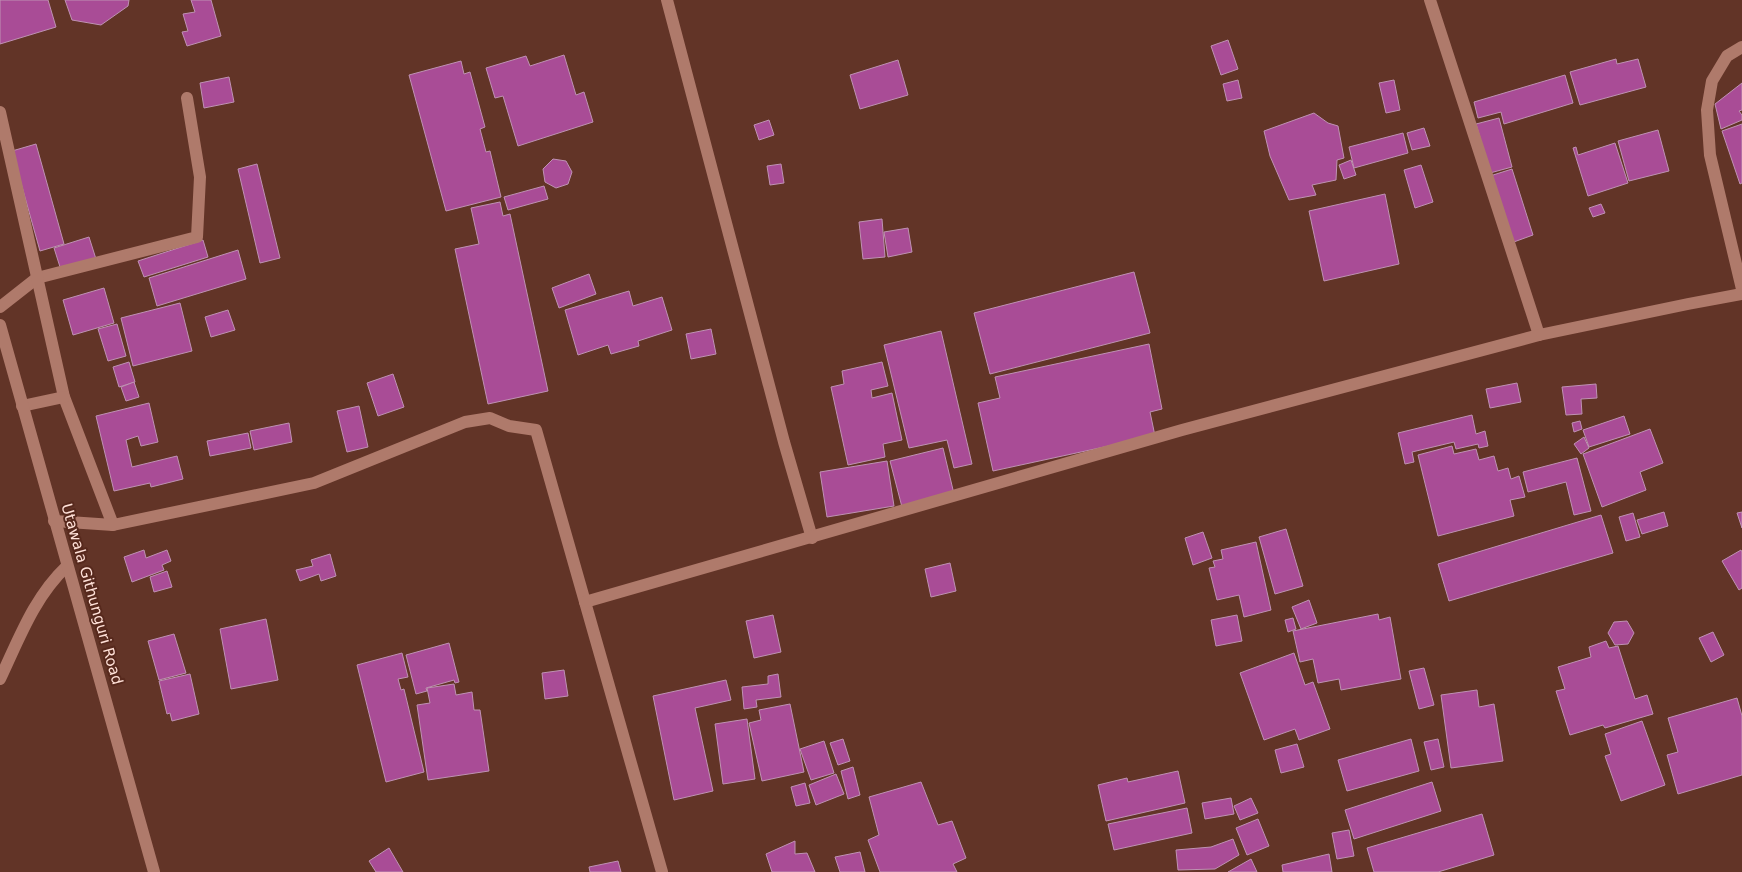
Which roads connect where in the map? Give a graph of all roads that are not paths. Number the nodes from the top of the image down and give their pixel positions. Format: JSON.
{"nodes":[{"id":1,"x":667,"y":0,"type":"edge"},
{"id":2,"x":1430,"y":0,"type":"edge"},
{"id":3,"x":1742,"y":47,"type":"edge"},
{"id":4,"x":187,"y":98,"type":"dead end"},
{"id":5,"x":0,"y":112,"type":"edge"},
{"id":6,"x":37,"y":278,"type":"junction"},
{"id":7,"x":1742,"y":289,"type":"edge"},
{"id":8,"x":1742,"y":294,"type":"edge"},
{"id":9,"x":0,"y":307,"type":"edge"},
{"id":10,"x":0,"y":325,"type":"edge"},
{"id":11,"x":1539,"y":335,"type":"junction"},
{"id":12,"x":64,"y":398,"type":"junction"},
{"id":13,"x":22,"y":406,"type":"junction"},
{"id":14,"x":54,"y":520,"type":"junction"},
{"id":15,"x":113,"y":525,"type":"junction"},
{"id":16,"x":812,"y":538,"type":"junction"},
{"id":17,"x":67,"y":566,"type":"junction"},
{"id":18,"x":585,"y":602,"type":"junction"},
{"id":19,"x":0,"y":679,"type":"edge"},
{"id":20,"x":154,"y":872,"type":"edge"},
{"id":21,"x":662,"y":872,"type":"edge"}],
"edges":[{"from":1,"to":16,"type":"street"},
{"from":2,"to":11,"type":"street"},
{"from":3,"to":7,"type":"street"},
{"from":4,"to":6,"type":"street"},
{"from":5,"to":6,"type":"street"},
{"from":6,"to":9,"type":"street"},
{"from":6,"to":12,"type":"street"},
{"from":8,"to":11,"type":"street"},
{"from":10,"to":13,"type":"street","name":"Utawala Githunguri Road"},
{"from":11,"to":16,"type":"street"},
{"from":12,"to":13,"type":"street"},
{"from":12,"to":15,"type":"street"},
{"from":13,"to":14,"type":"street","name":"Utawala Githunguri Road"},
{"from":14,"to":15,"type":"street"},
{"from":14,"to":17,"type":"street","name":"Utawala Githunguri Road"},
{"from":15,"to":18,"type":"street"},
{"from":16,"to":18,"type":"street"},
{"from":17,"to":19,"type":"street"},
{"from":17,"to":20,"type":"street","name":"Utawala Githunguri Road"},
{"from":18,"to":21,"type":"street"}]}
